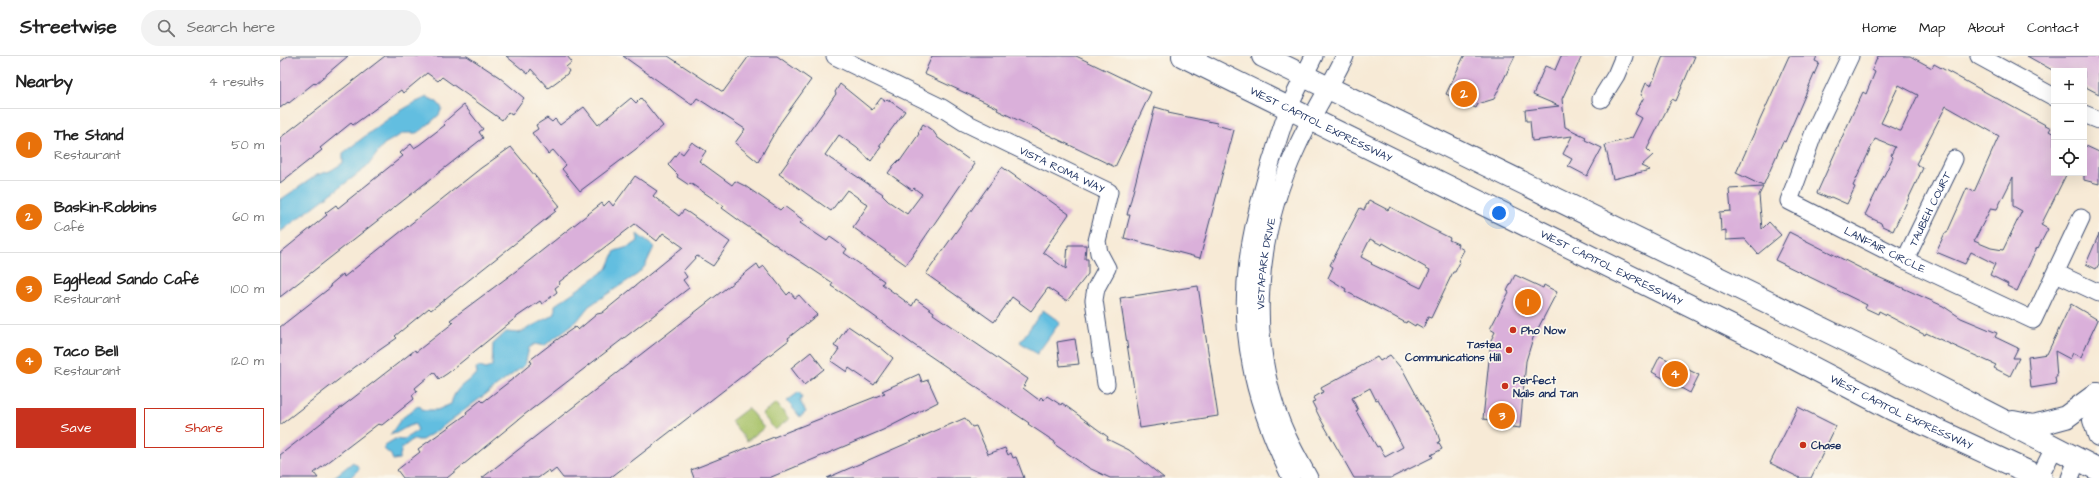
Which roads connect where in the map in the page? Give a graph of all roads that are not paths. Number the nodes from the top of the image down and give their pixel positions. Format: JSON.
{"nodes":[{"id":1,"x":835,"y":56,"type":"edge"},
{"id":2,"x":1183,"y":56,"type":"edge"},
{"id":3,"x":1263,"y":56,"type":"edge"},
{"id":4,"x":1314,"y":56,"type":"edge"},
{"id":5,"x":1345,"y":56,"type":"edge"},
{"id":6,"x":1624,"y":56,"type":"edge"},
{"id":7,"x":1850,"y":56,"type":"edge"},
{"id":8,"x":1979,"y":56,"type":"edge"},
{"id":9,"x":1304,"y":76,"type":"junction"},
{"id":10,"x":1329,"y":88,"type":"junction"},
{"id":11,"x":2051,"y":95,"type":"edge"},
{"id":12,"x":1601,"y":99,"type":"dead end"},
{"id":13,"x":1289,"y":107,"type":"junction"},
{"id":14,"x":2087,"y":115,"type":"edge"},
{"id":15,"x":1312,"y":119,"type":"junction"},
{"id":16,"x":2099,"y":120,"type":"edge"},
{"id":17,"x":1954,"y":159,"type":"dead end"},
{"id":18,"x":2080,"y":218,"type":"dead end"},
{"id":19,"x":1905,"y":260,"type":"junction"},
{"id":20,"x":2056,"y":273,"type":"junction"},
{"id":21,"x":2099,"y":293,"type":"edge"},
{"id":22,"x":1106,"y":384,"type":"dead end"},
{"id":23,"x":2098,"y":392,"type":"edge"},
{"id":24,"x":2006,"y":421,"type":"junction"},
{"id":25,"x":2099,"y":435,"type":"edge"},
{"id":26,"x":2054,"y":448,"type":"junction"},
{"id":27,"x":2074,"y":469,"type":"edge"},
{"id":28,"x":2099,"y":470,"type":"edge"},
{"id":29,"x":1291,"y":478,"type":"edge"},
{"id":30,"x":1309,"y":478,"type":"edge"},
{"id":31,"x":2040,"y":478,"type":"edge"}],
"edges":[{"from":1,"to":22,"type":"street","name":"VISTA ROMA WAY"},
{"from":2,"to":13,"type":"highway","name":"WEST CAPITOL EXPRESSWAY"},
{"from":3,"to":9,"type":"highway"},
{"from":4,"to":9,"type":"street","name":"VISTAPARK DRIVE"},
{"from":5,"to":10,"type":"street","name":"VISTAPARK DRIVE"},
{"from":6,"to":12,"type":"street"},
{"from":7,"to":19,"type":"street","name":"LANFAIR CIRCLE"},
{"from":8,"to":11,"type":"street"},
{"from":9,"to":10,"type":"highway"},
{"from":9,"to":13,"type":"street","name":"VISTAPARK DRIVE"},
{"from":10,"to":15,"type":"street","name":"VISTAPARK DRIVE"},
{"from":10,"to":24,"type":"highway"},
{"from":13,"to":15,"type":"highway","name":"WEST CAPITOL EXPRESSWAY"},
{"from":13,"to":29,"type":"street","name":"VISTAPARK DRIVE"},
{"from":14,"to":16,"type":"street"},
{"from":15,"to":30,"type":"street","name":"VISTAPARK DRIVE"},
{"from":15,"to":31,"type":"highway","name":"WEST CAPITOL EXPRESSWAY"},
{"from":17,"to":19,"type":"street","name":"TAUBEH COURT"},
{"from":18,"to":20,"type":"street"},
{"from":19,"to":20,"type":"street","name":"LANFAIR CIRCLE"},
{"from":20,"to":21,"type":"street"},
{"from":23,"to":24,"type":"highway"},
{"from":23,"to":25,"type":"highway"},
{"from":24,"to":26,"type":"highway"},
{"from":26,"to":27,"type":"highway"},
{"from":26,"to":31,"type":"street"},
{"from":27,"to":28,"type":"highway"}]}
